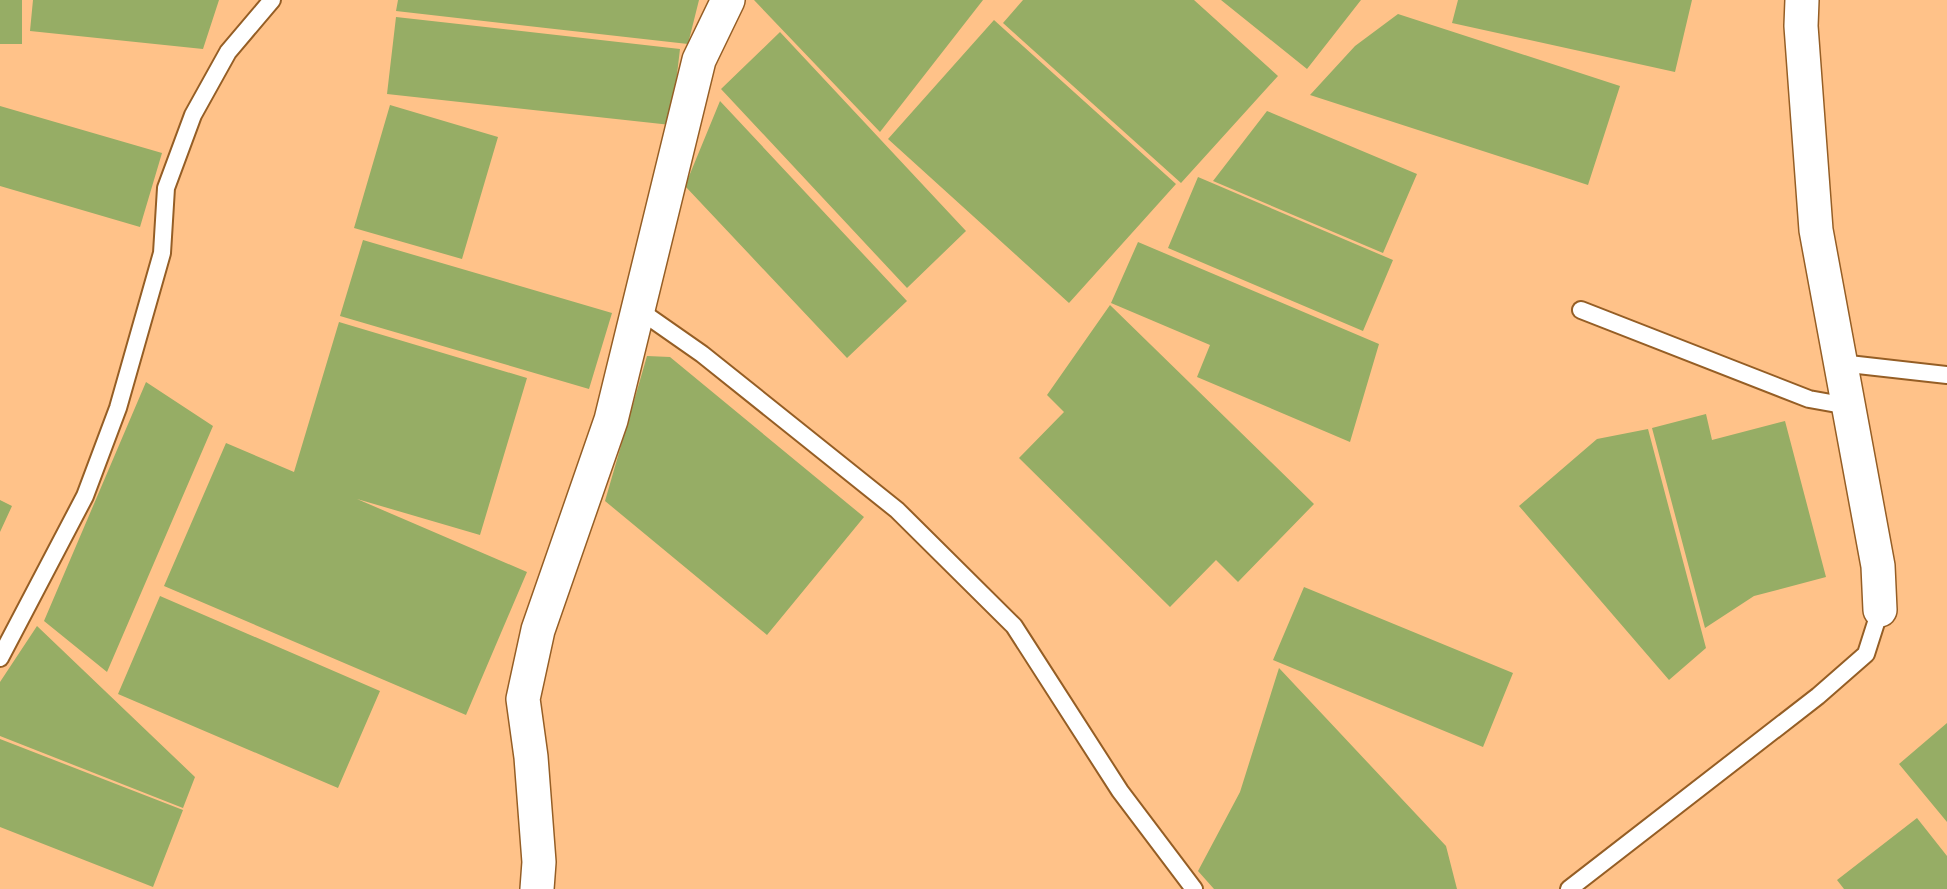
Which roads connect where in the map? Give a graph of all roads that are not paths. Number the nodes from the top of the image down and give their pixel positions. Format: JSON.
{"nodes":[{"id":1,"x":272,"y":0,"type":"edge"},
{"id":2,"x":728,"y":0,"type":"edge"},
{"id":3,"x":1802,"y":0,"type":"edge"},
{"id":4,"x":639,"y":310,"type":"junction"},
{"id":5,"x":1581,"y":310,"type":"dead end"},
{"id":6,"x":1840,"y":363,"type":"junction"},
{"id":7,"x":1947,"y":375,"type":"edge"},
{"id":8,"x":1848,"y":406,"type":"junction"},
{"id":9,"x":1880,"y":610,"type":"joint"},
{"id":10,"x":0,"y":658,"type":"edge"},
{"id":11,"x":537,"y":889,"type":"edge"},
{"id":12,"x":1194,"y":889,"type":"edge"},
{"id":13,"x":1569,"y":889,"type":"edge"}],
"edges":[{"from":1,"to":10,"type":"lane"},
{"from":2,"to":4,"type":"street"},
{"from":3,"to":6,"type":"street"},
{"from":4,"to":11,"type":"street"},
{"from":4,"to":12,"type":"lane"},
{"from":5,"to":8,"type":"lane"},
{"from":6,"to":7,"type":"lane"},
{"from":6,"to":8,"type":"street"},
{"from":8,"to":9,"type":"street"},
{"from":9,"to":13,"type":"lane"}]}
